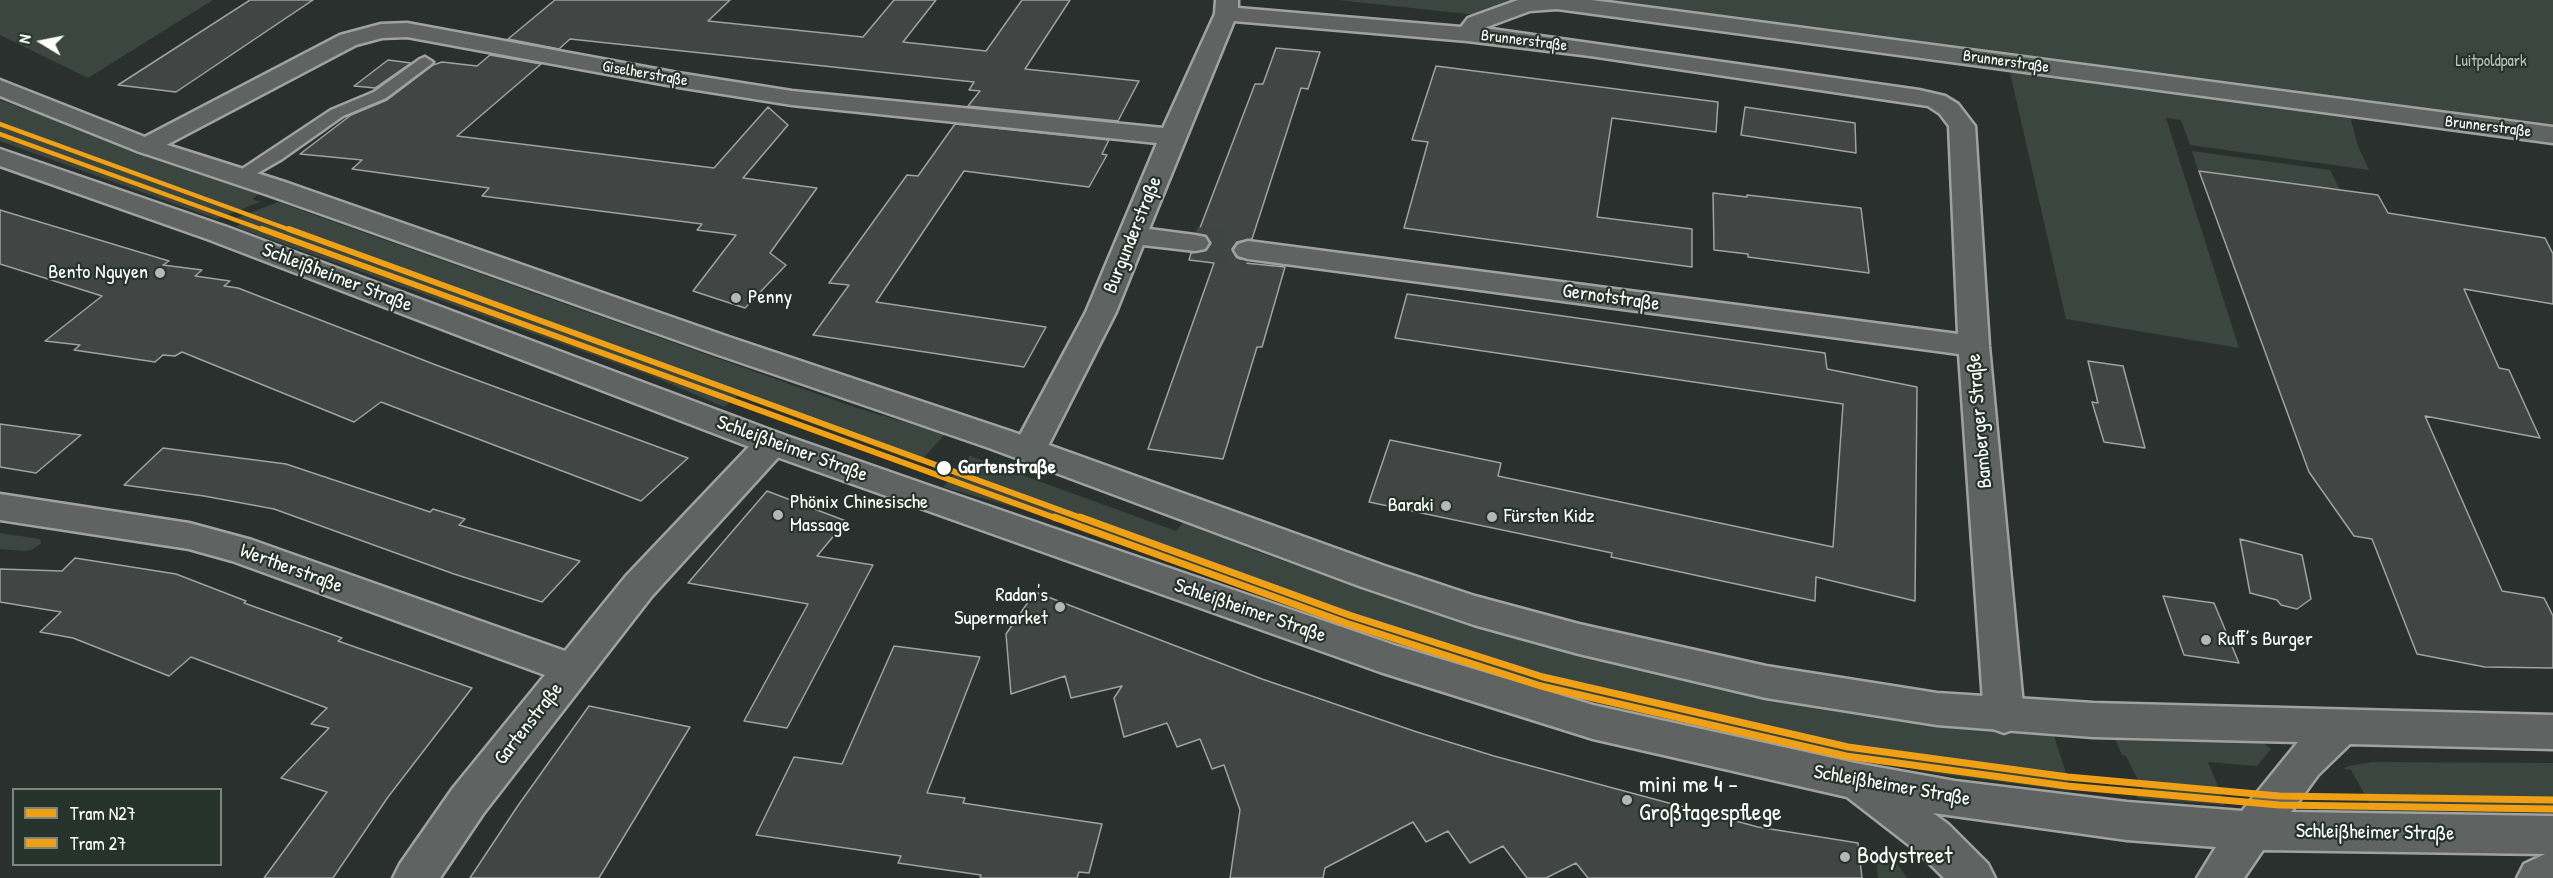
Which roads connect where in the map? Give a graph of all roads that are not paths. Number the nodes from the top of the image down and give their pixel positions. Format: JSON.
{"nodes":[{"id":1,"x":1226,"y":7,"type":"edge"},
{"id":2,"x":1467,"y":33,"type":"junction"},
{"id":3,"x":424,"y":62,"type":"dead end"},
{"id":4,"x":0,"y":87,"type":"edge"},
{"id":5,"x":1962,"y":126,"type":"joint"},
{"id":6,"x":2553,"y":135,"type":"edge"},
{"id":7,"x":1172,"y":138,"type":"junction"},
{"id":8,"x":146,"y":146,"type":"junction"},
{"id":9,"x":0,"y":157,"type":"edge"},
{"id":10,"x":238,"y":177,"type":"junction"},
{"id":11,"x":1134,"y":235,"type":"junction"},
{"id":12,"x":1195,"y":243,"type":"tunnel mouth"},
{"id":13,"x":1248,"y":250,"type":"tunnel mouth"},
{"id":14,"x":1974,"y":346,"type":"junction"},
{"id":15,"x":772,"y":443,"type":"junction"},
{"id":16,"x":1029,"y":450,"type":"junction"},
{"id":17,"x":0,"y":507,"type":"edge"},
{"id":18,"x":572,"y":669,"type":"junction"},
{"id":19,"x":2004,"y":716,"type":"junction"},
{"id":20,"x":2340,"y":728,"type":"junction"},
{"id":21,"x":2553,"y":732,"type":"edge"},
{"id":22,"x":1855,"y":782,"type":"junction"},
{"id":23,"x":2252,"y":831,"type":"junction"},
{"id":24,"x":2553,"y":835,"type":"edge"},
{"id":25,"x":2553,"y":871,"type":"edge"},
{"id":26,"x":416,"y":878,"type":"edge"},
{"id":27,"x":1973,"y":878,"type":"edge"},
{"id":28,"x":2219,"y":878,"type":"edge"},
{"id":29,"x":2539,"y":878,"type":"edge"}],
"edges":[{"from":1,"to":2,"type":"street","name":"Brunnerstraße"},
{"from":1,"to":7,"type":"street","name":"Burgunderstraße"},
{"from":2,"to":5,"type":"street","name":"Brunnerstraße"},
{"from":2,"to":6,"type":"street","name":"Brunnerstraße"},
{"from":3,"to":10,"type":"lane"},
{"from":4,"to":8,"type":"street"},
{"from":5,"to":14,"type":"street","name":"Bamberger Straße"},
{"from":7,"to":8,"type":"street","name":"Giselherstraße"},
{"from":7,"to":11,"type":"street","name":"Burgunderstraße"},
{"from":8,"to":10,"type":"street"},
{"from":9,"to":15,"type":"street","name":"Schleißheimer Straße"},
{"from":10,"to":16,"type":"street"},
{"from":11,"to":12,"type":"street"},
{"from":11,"to":16,"type":"street","name":"Burgunderstraße"},
{"from":13,"to":14,"type":"street","name":"Gernotstraße"},
{"from":14,"to":19,"type":"street","name":"Bamberger Straße"},
{"from":15,"to":18,"type":"street","name":"Gartenstraße"},
{"from":15,"to":22,"type":"street","name":"Schleißheimer Straße"},
{"from":16,"to":19,"type":"street"},
{"from":17,"to":18,"type":"street","name":"Wertherstraße"},
{"from":18,"to":26,"type":"street","name":"Gartenstraße"},
{"from":19,"to":20,"type":"street"},
{"from":20,"to":21,"type":"street"},
{"from":20,"to":23,"type":"street"},
{"from":22,"to":23,"type":"street","name":"Schleißheimer Straße"},
{"from":22,"to":27,"type":"street"},
{"from":23,"to":24,"type":"street","name":"Schleißheimer Straße"},
{"from":23,"to":28,"type":"street"},
{"from":25,"to":29,"type":"street"}]}
